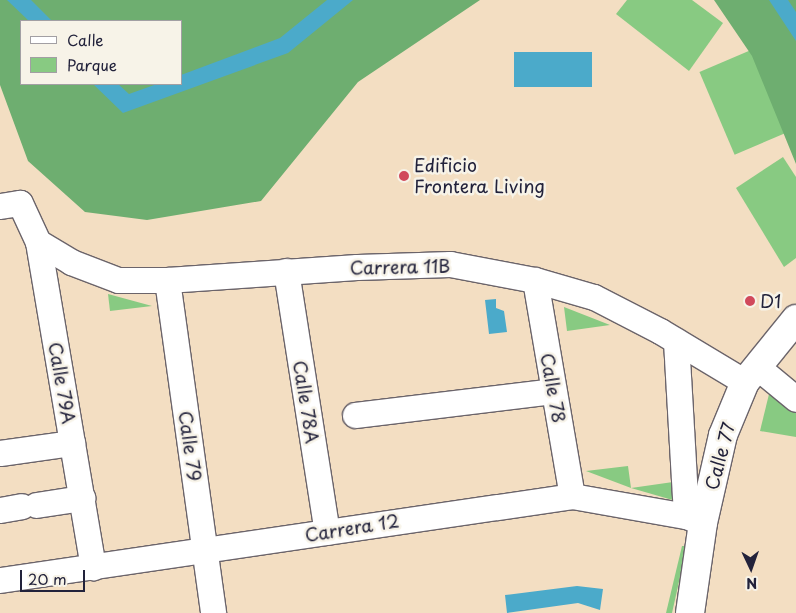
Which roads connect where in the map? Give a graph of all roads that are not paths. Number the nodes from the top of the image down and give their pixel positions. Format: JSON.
{"nodes":[{"id":1,"x":10,"y":205,"type":"edge"},
{"id":2,"x":38,"y":242,"type":"junction"},
{"id":3,"x":286,"y":271,"type":"junction"},
{"id":4,"x":167,"y":280,"type":"junction"},
{"id":5,"x":535,"y":280,"type":"junction"},
{"id":6,"x":796,"y":319,"type":"edge"},
{"id":7,"x":676,"y":341,"type":"junction"},
{"id":8,"x":750,"y":374,"type":"junction"},
{"id":9,"x":553,"y":391,"type":"junction"},
{"id":10,"x":796,"y":399,"type":"edge"},
{"id":11,"x":354,"y":415,"type":"dead end"},
{"id":12,"x":72,"y":443,"type":"junction"},
{"id":13,"x":0,"y":453,"type":"edge"},
{"id":14,"x":572,"y":496,"type":"junction"},
{"id":15,"x":82,"y":498,"type":"junction"},
{"id":16,"x":19,"y":507,"type":"edge"},
{"id":17,"x":694,"y":519,"type":"junction"},
{"id":18,"x":327,"y":532,"type":"junction"},
{"id":19,"x":204,"y":550,"type":"junction"},
{"id":20,"x":93,"y":567,"type":"junction"},
{"id":21,"x":0,"y":580,"type":"edge"},
{"id":22,"x":213,"y":613,"type":"edge"},
{"id":23,"x":690,"y":613,"type":"edge"}],
"edges":[{"from":1,"to":2,"type":"street","name":"Calle 79A"},
{"from":2,"to":4,"type":"street","name":"Carrera 11B"},
{"from":2,"to":12,"type":"street","name":"Calle 79A"},
{"from":3,"to":4,"type":"street","name":"Carrera 11B"},
{"from":3,"to":5,"type":"street","name":"Carrera 11B"},
{"from":3,"to":18,"type":"street","name":"Calle 78A"},
{"from":4,"to":19,"type":"street","name":"Calle 79"},
{"from":5,"to":7,"type":"street","name":"Carrera 11B"},
{"from":5,"to":9,"type":"street","name":"Calle 78"},
{"from":6,"to":8,"type":"street","name":"Calle 77"},
{"from":7,"to":8,"type":"street","name":"Carrera 11B"},
{"from":7,"to":17,"type":"street"},
{"from":8,"to":10,"type":"street","name":"Carrera 11B"},
{"from":8,"to":17,"type":"street","name":"Calle 77"},
{"from":9,"to":11,"type":"street"},
{"from":9,"to":14,"type":"street","name":"Calle 78"},
{"from":12,"to":13,"type":"street"},
{"from":12,"to":15,"type":"street","name":"Calle 79A"},
{"from":14,"to":17,"type":"street","name":"Carrera 12"},
{"from":14,"to":18,"type":"street","name":"Carrera 12"},
{"from":15,"to":16,"type":"street"},
{"from":15,"to":20,"type":"street","name":"Calle 79A"},
{"from":17,"to":23,"type":"street","name":"Calle 77"},
{"from":18,"to":19,"type":"street","name":"Carrera 12"},
{"from":19,"to":20,"type":"street","name":"Carrera 12"},
{"from":19,"to":22,"type":"street","name":"Calle 79"},
{"from":20,"to":21,"type":"street","name":"Carrera 12"}]}
